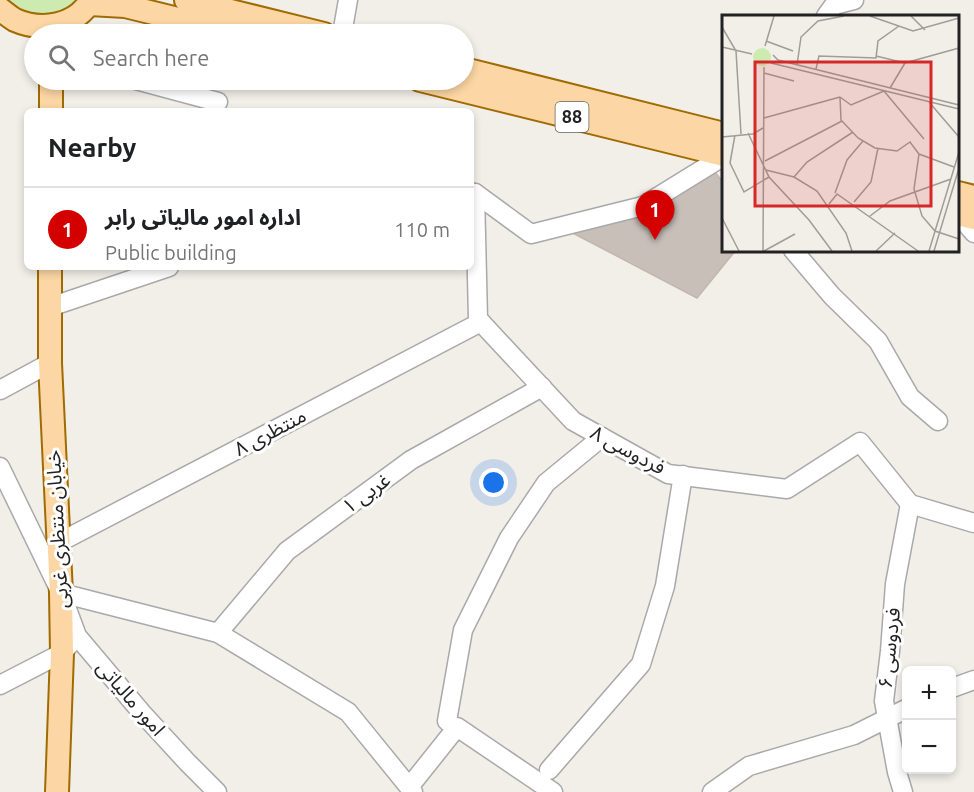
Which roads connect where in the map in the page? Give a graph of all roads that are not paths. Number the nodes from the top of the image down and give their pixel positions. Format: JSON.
{"nodes":[{"id":1,"x":186,"y":0,"type":"edge"},
{"id":2,"x":348,"y":0,"type":"edge"},
{"id":3,"x":815,"y":0,"type":"edge"},
{"id":4,"x":854,"y":0,"type":"edge"},
{"id":5,"x":90,"y":2,"type":"edge"},
{"id":6,"x":0,"y":9,"type":"edge"},
{"id":7,"x":830,"y":11,"type":"edge"},
{"id":8,"x":238,"y":16,"type":"edge"},
{"id":9,"x":26,"y":24,"type":"edge"},
{"id":10,"x":61,"y":24,"type":"edge"},
{"id":11,"x":276,"y":24,"type":"edge"},
{"id":12,"x":344,"y":24,"type":"edge"},
{"id":13,"x":474,"y":72,"type":"edge"},
{"id":14,"x":51,"y":90,"type":"edge"},
{"id":15,"x":173,"y":90,"type":"edge"},
{"id":16,"x":458,"y":90,"type":"edge"},
{"id":17,"x":218,"y":102,"type":"dead end"},
{"id":18,"x":51,"y":108,"type":"edge"},
{"id":19,"x":722,"y":134,"type":"edge"},
{"id":20,"x":722,"y":160,"type":"edge"},
{"id":21,"x":959,"y":193,"type":"edge"},
{"id":22,"x":474,"y":194,"type":"edge"},
{"id":23,"x":974,"y":197,"type":"edge"},
{"id":24,"x":959,"y":214,"type":"edge"},
{"id":25,"x":959,"y":216,"type":"edge"},
{"id":26,"x":474,"y":218,"type":"edge"},
{"id":27,"x":974,"y":218,"type":"edge"},
{"id":28,"x":974,"y":233,"type":"edge"},
{"id":29,"x":796,"y":252,"type":"edge"},
{"id":30,"x":50,"y":270,"type":"edge"},
{"id":31,"x":160,"y":270,"type":"edge"},
{"id":32,"x":50,"y":307,"type":"junction"},
{"id":33,"x":481,"y":322,"type":"junction"},
{"id":34,"x":50,"y":363,"type":"junction"},
{"id":35,"x":542,"y":387,"type":"junction"},
{"id":36,"x":0,"y":390,"type":"edge"},
{"id":37,"x":939,"y":421,"type":"dead end"},
{"id":38,"x":602,"y":437,"type":"junction"},
{"id":39,"x":0,"y":467,"type":"edge"},
{"id":40,"x":683,"y":475,"type":"junction"},
{"id":41,"x":910,"y":504,"type":"junction"},
{"id":42,"x":974,"y":524,"type":"edge"},
{"id":43,"x":58,"y":543,"type":"junction"},
{"id":44,"x":61,"y":593,"type":"junction"},
{"id":45,"x":218,"y":633,"type":"junction"},
{"id":46,"x":77,"y":636,"type":"junction"},
{"id":47,"x":62,"y":653,"type":"junction"},
{"id":48,"x":974,"y":681,"type":"edge"},
{"id":49,"x":0,"y":685,"type":"edge"},
{"id":50,"x":956,"y":686,"type":"edge"},
{"id":51,"x":902,"y":711,"type":"edge"},
{"id":52,"x":447,"y":721,"type":"dead end"},
{"id":53,"x":549,"y":770,"type":"dead end"},
{"id":54,"x":412,"y":789,"type":"edge"},
{"id":55,"x":57,"y":792,"type":"edge"},
{"id":56,"x":217,"y":792,"type":"edge"},
{"id":57,"x":553,"y":792,"type":"edge"},
{"id":58,"x":712,"y":792,"type":"edge"},
{"id":59,"x":903,"y":792,"type":"edge"}],
"edges":[{"from":1,"to":8,"type":"main road"},
{"from":2,"to":12,"type":"street"},
{"from":3,"to":7,"type":"street"},
{"from":4,"to":7,"type":"street"},
{"from":5,"to":8,"type":"main road"},
{"from":5,"to":10,"type":"main road"},
{"from":6,"to":9,"type":"main road"},
{"from":8,"to":11,"type":"main road"},
{"from":13,"to":19,"type":"main road","number":"88"},
{"from":14,"to":18,"type":"main road"},
{"from":15,"to":17,"type":"street"},
{"from":16,"to":20,"type":"main road","number":"88"},
{"from":20,"to":22,"type":"street"},
{"from":21,"to":23,"type":"main road"},
{"from":24,"to":27,"type":"main road"},
{"from":25,"to":28,"type":"street"},
{"from":26,"to":33,"type":"street"},
{"from":29,"to":37,"type":"street"},
{"from":30,"to":32,"type":"main road","name":"خیابان منتظری غربی"},
{"from":31,"to":32,"type":"street"},
{"from":32,"to":34,"type":"main road","name":"خیابان منتظری غربی"},
{"from":33,"to":35,"type":"street","name":"فردوسی ۸"},
{"from":33,"to":43,"type":"street","name":"منتظری ۸"},
{"from":34,"to":36,"type":"street"},
{"from":34,"to":43,"type":"main road","name":"خیابان منتظری غربی"},
{"from":35,"to":38,"type":"street","name":"فردوسی ۸"},
{"from":35,"to":45,"type":"street","name":"غربی ۱"},
{"from":38,"to":40,"type":"street","name":"فردوسی ۸"},
{"from":38,"to":52,"type":"street"},
{"from":39,"to":44,"type":"street","name":"امور مالیاتی"},
{"from":40,"to":41,"type":"street","name":"فردوسی ۸"},
{"from":40,"to":53,"type":"street"},
{"from":41,"to":42,"type":"street"},
{"from":41,"to":59,"type":"street","name":"فردوسی ۶"},
{"from":43,"to":44,"type":"main road","name":"خیابان منتظری غربی"},
{"from":44,"to":45,"type":"street"},
{"from":44,"to":46,"type":"street","name":"امور مالیاتی"},
{"from":44,"to":47,"type":"main road","name":"خیابان منتظری غربی"},
{"from":45,"to":54,"type":"street"},
{"from":46,"to":47,"type":"street"},
{"from":46,"to":56,"type":"street","name":"امور مالیاتی"},
{"from":47,"to":49,"type":"street"},
{"from":47,"to":55,"type":"main road","name":"خیابان منتظری غربی"},
{"from":48,"to":50,"type":"street"},
{"from":51,"to":58,"type":"street"},
{"from":54,"to":57,"type":"street"}]}
